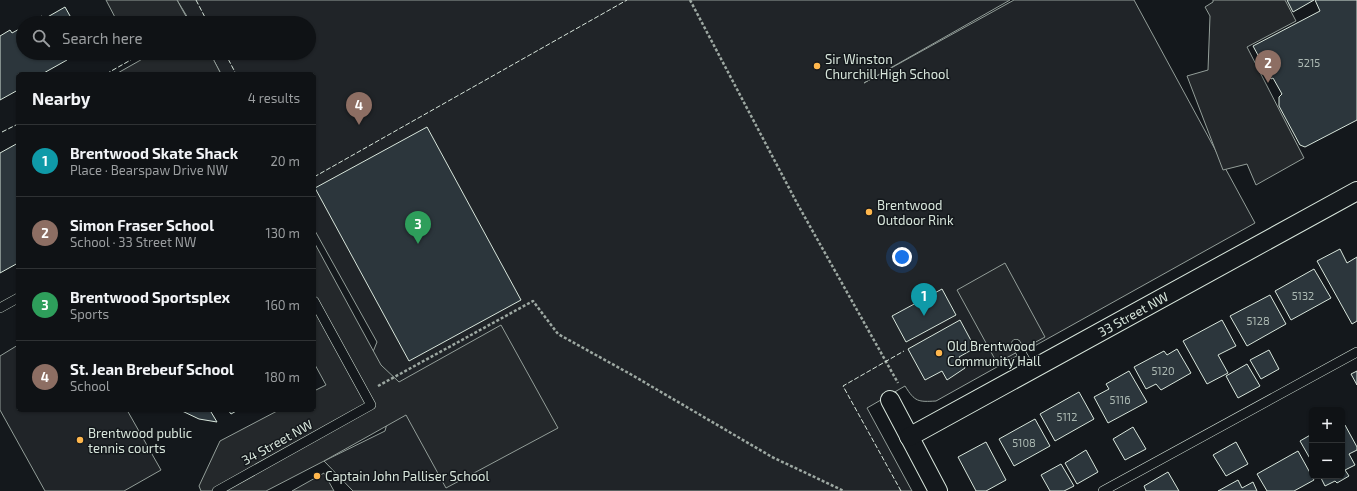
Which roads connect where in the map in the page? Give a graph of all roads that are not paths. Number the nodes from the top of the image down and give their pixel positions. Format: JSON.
{"nodes":[{"id":1,"x":1357,"y":190,"type":"edge"},
{"id":2,"x":16,"y":299,"type":"edge"},
{"id":3,"x":316,"y":305,"type":"edge"},
{"id":4,"x":0,"y":308,"type":"edge"},
{"id":5,"x":1016,"y":344,"type":"dead end"},
{"id":6,"x":1357,"y":352,"type":"edge"},
{"id":7,"x":1031,"y":370,"type":"junction"},
{"id":8,"x":890,"y":400,"type":"road end"},
{"id":9,"x":909,"y":437,"type":"junction"},
{"id":10,"x":217,"y":491,"type":"edge"},
{"id":11,"x":938,"y":491,"type":"edge"},
{"id":12,"x":1103,"y":491,"type":"edge"}],
"edges":[{"from":1,"to":7,"type":"street","name":"33 Street NW"},
{"from":2,"to":4,"type":"lane"},
{"from":3,"to":10,"type":"lane","name":"34 Street NW"},
{"from":5,"to":7,"type":"lane"},
{"from":6,"to":12,"type":"lane"},
{"from":7,"to":9,"type":"street","name":"33 Street NW"},
{"from":8,"to":9,"type":"street"},
{"from":9,"to":11,"type":"street"}]}
